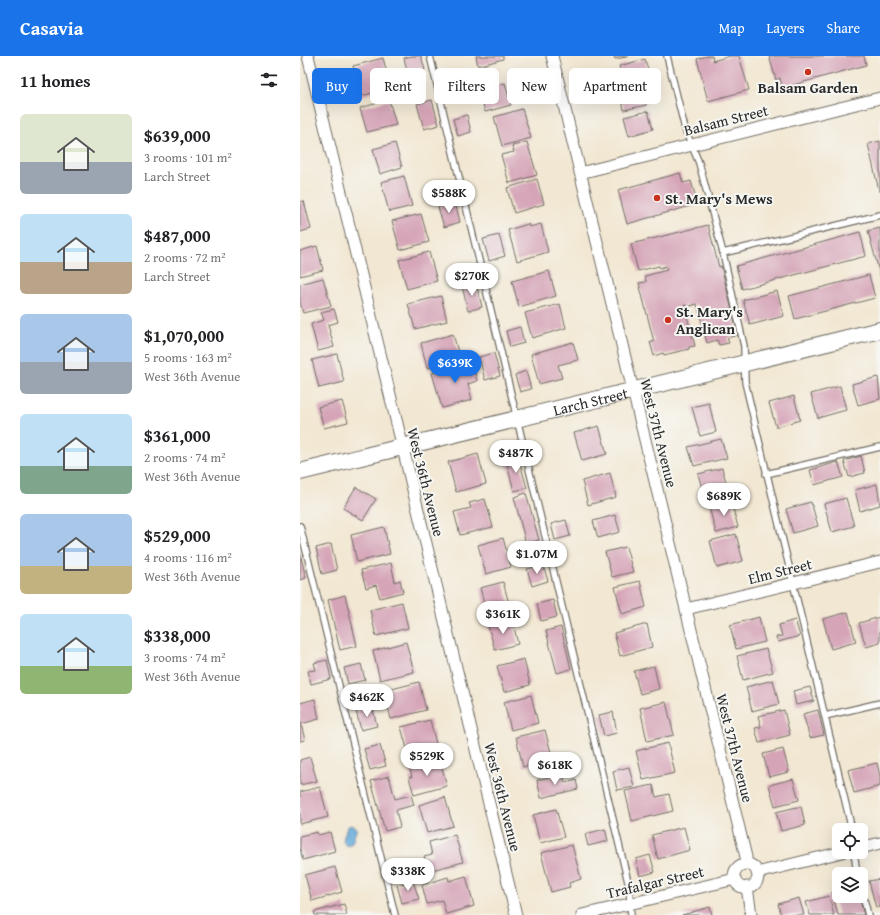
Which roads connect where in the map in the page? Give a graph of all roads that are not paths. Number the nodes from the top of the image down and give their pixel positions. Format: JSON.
{"nodes":[{"id":1,"x":308,"y":56,"type":"edge"},
{"id":2,"x":430,"y":56,"type":"edge"},
{"id":3,"x":552,"y":56,"type":"edge"},
{"id":4,"x":667,"y":56,"type":"edge"},
{"id":5,"x":880,"y":98,"type":"edge"},
{"id":6,"x":691,"y":144,"type":"junction"},
{"id":7,"x":580,"y":173,"type":"junction"},
{"id":8,"x":880,"y":215,"type":"edge"},
{"id":9,"x":723,"y":253,"type":"junction"},
{"id":10,"x":880,"y":330,"type":"edge"},
{"id":11,"x":744,"y":363,"type":"junction"},
{"id":12,"x":633,"y":390,"type":"junction"},
{"id":13,"x":517,"y":419,"type":"junction"},
{"id":14,"x":402,"y":447,"type":"junction"},
{"id":15,"x":880,"y":447,"type":"edge"},
{"id":16,"x":300,"y":472,"type":"edge"},
{"id":17,"x":766,"y":474,"type":"junction"},
{"id":18,"x":300,"y":526,"type":"edge"},
{"id":19,"x":880,"y":562,"type":"edge"},
{"id":20,"x":792,"y":584,"type":"junction"},
{"id":21,"x":686,"y":610,"type":"junction"},
{"id":22,"x":880,"y":702,"type":"edge"},
{"id":23,"x":824,"y":716,"type":"junction"},
{"id":24,"x":850,"y":823,"type":"edge"},
{"id":25,"x":880,"y":843,"type":"edge"},
{"id":26,"x":868,"y":846,"type":"edge"},
{"id":27,"x":832,"y":854,"type":"edge"},
{"id":28,"x":746,"y":864,"type":"junction"},
{"id":29,"x":757,"y":872,"type":"junction"},
{"id":30,"x":735,"y":879,"type":"junction"},
{"id":31,"x":747,"y":888,"type":"junction"},
{"id":32,"x":630,"y":903,"type":"junction"},
{"id":33,"x":865,"y":903,"type":"edge"},
{"id":34,"x":395,"y":915,"type":"edge"},
{"id":35,"x":516,"y":915,"type":"edge"},
{"id":36,"x":582,"y":915,"type":"edge"},
{"id":37,"x":631,"y":915,"type":"edge"},
{"id":38,"x":751,"y":915,"type":"edge"},
{"id":39,"x":868,"y":915,"type":"edge"}],
"edges":[{"from":1,"to":14,"type":"street","name":"West 36th Avenue"},
{"from":2,"to":13,"type":"lane"},
{"from":3,"to":7,"type":"street","name":"West 37th Avenue"},
{"from":4,"to":6,"type":"lane"},
{"from":5,"to":6,"type":"street","name":"Balsam Street"},
{"from":6,"to":7,"type":"street","name":"Balsam Street"},
{"from":6,"to":9,"type":"lane"},
{"from":7,"to":12,"type":"street","name":"West 37th Avenue"},
{"from":8,"to":9,"type":"lane"},
{"from":9,"to":11,"type":"lane"},
{"from":10,"to":11,"type":"street","name":"Larch Street"},
{"from":11,"to":12,"type":"street","name":"Larch Street"},
{"from":11,"to":17,"type":"lane"},
{"from":12,"to":13,"type":"street","name":"Larch Street"},
{"from":12,"to":21,"type":"street","name":"West 37th Avenue"},
{"from":13,"to":14,"type":"street","name":"Larch Street"},
{"from":13,"to":32,"type":"lane"},
{"from":14,"to":16,"type":"street","name":"Larch Street"},
{"from":14,"to":35,"type":"street","name":"West 36th Avenue"},
{"from":15,"to":17,"type":"lane"},
{"from":17,"to":20,"type":"lane"},
{"from":18,"to":34,"type":"lane"},
{"from":19,"to":20,"type":"street","name":"Elm Street"},
{"from":20,"to":21,"type":"street","name":"Elm Street"},
{"from":20,"to":23,"type":"lane"},
{"from":21,"to":28,"type":"street","name":"West 37th Avenue"},
{"from":22,"to":23,"type":"lane"},
{"from":23,"to":24,"type":"lane"},
{"from":25,"to":26,"type":"street"},
{"from":27,"to":29,"type":"street"},
{"from":28,"to":29,"type":"street"},
{"from":28,"to":30,"type":"street"},
{"from":29,"to":31,"type":"street"},
{"from":30,"to":31,"type":"street"},
{"from":30,"to":32,"type":"street","name":"Trafalgar Street"},
{"from":31,"to":38,"type":"street"},
{"from":32,"to":36,"type":"street","name":"Trafalgar Street"},
{"from":32,"to":37,"type":"lane"},
{"from":33,"to":39,"type":"lane"}]}
